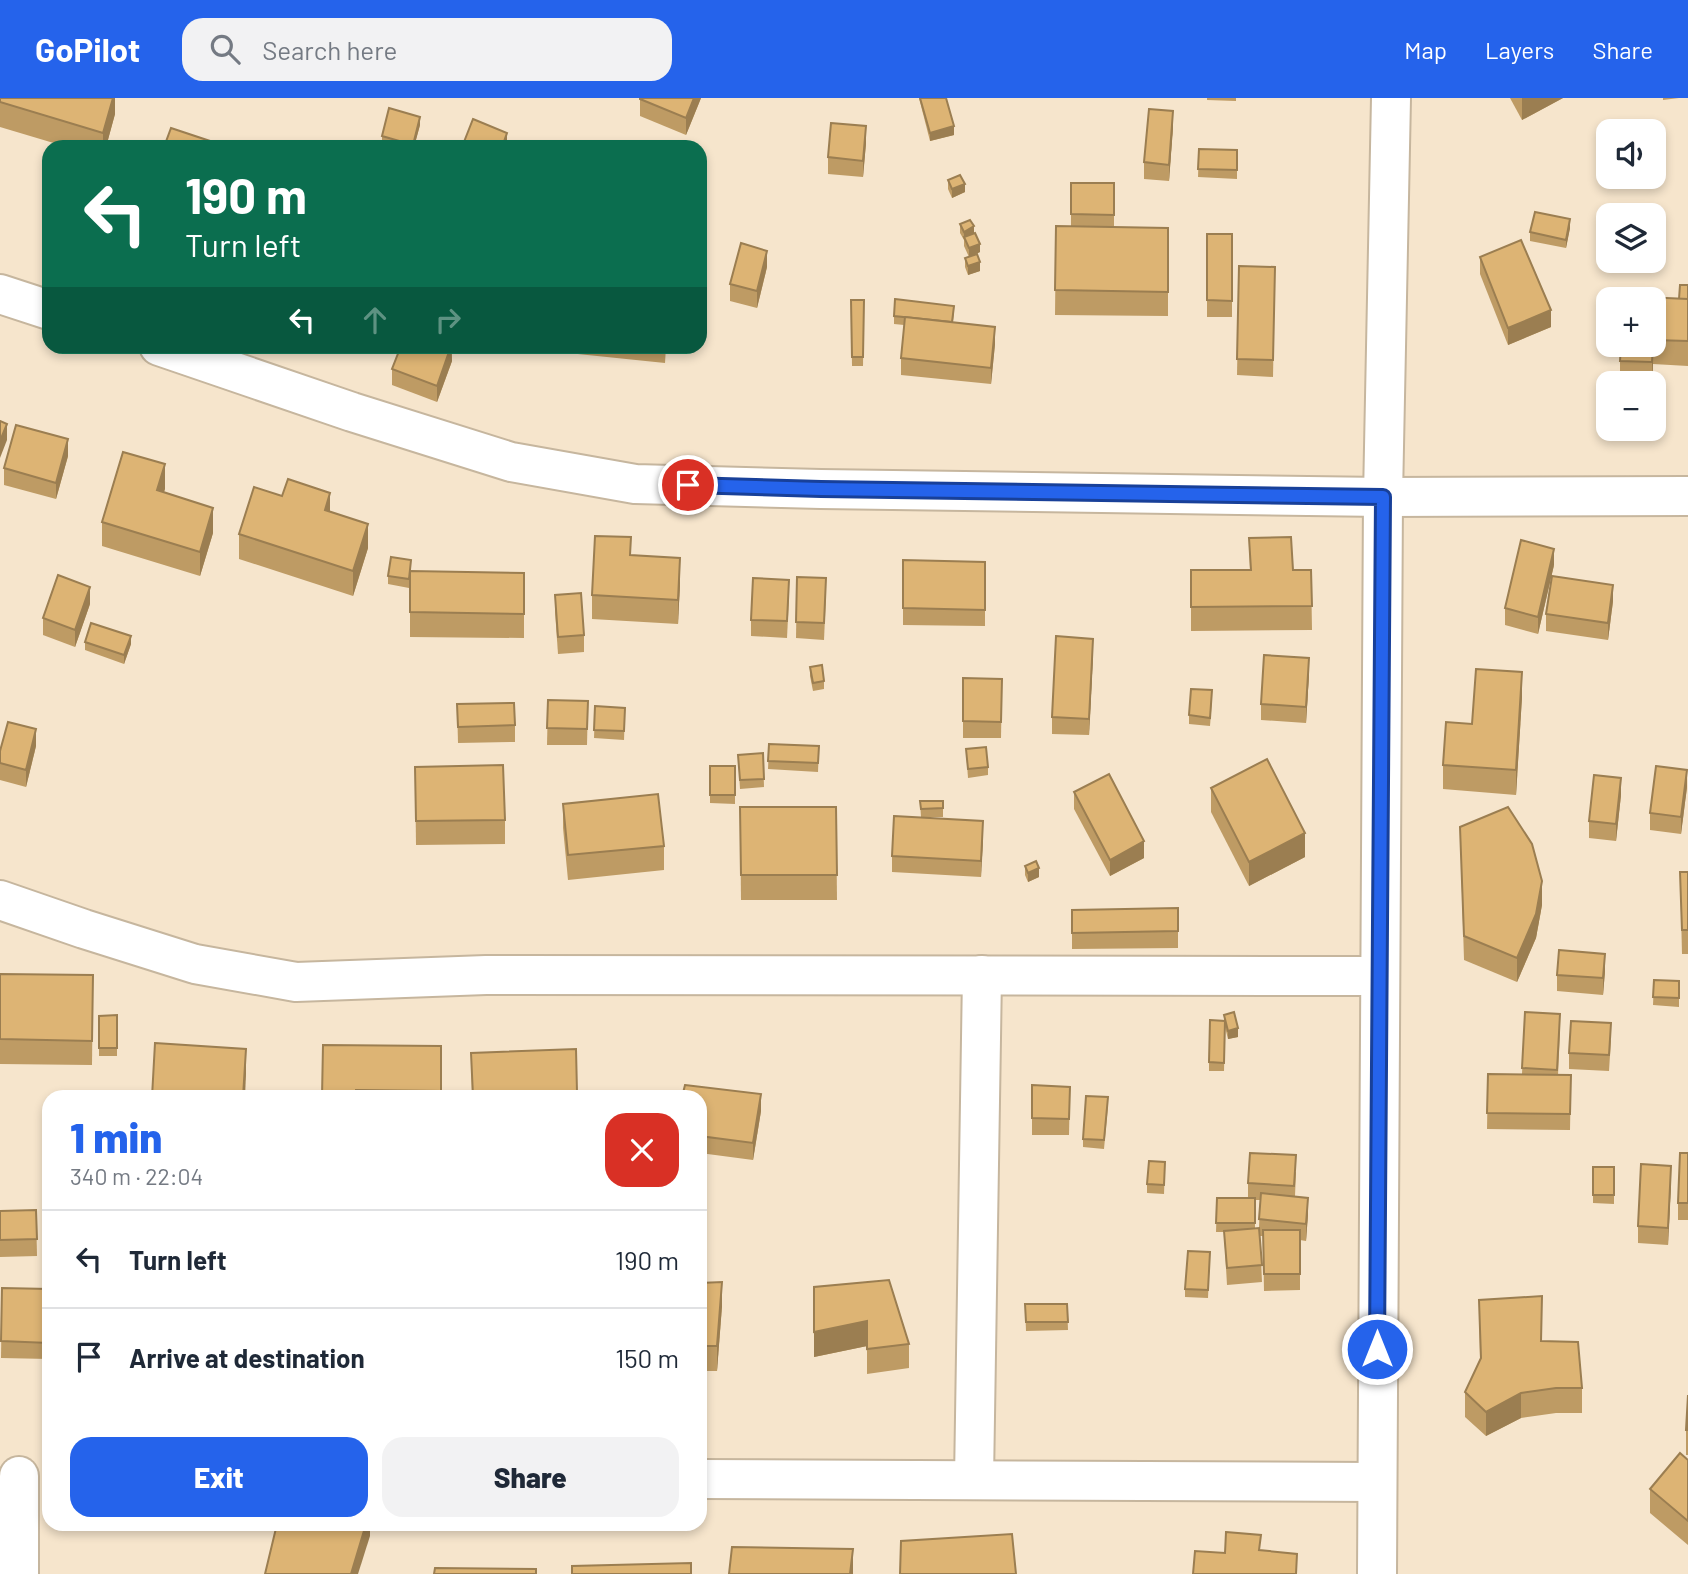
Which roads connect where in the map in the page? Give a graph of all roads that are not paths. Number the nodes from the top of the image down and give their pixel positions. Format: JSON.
{"nodes":[{"id":1,"x":1391,"y":98,"type":"edge"},
{"id":2,"x":0,"y":294,"type":"edge"},
{"id":3,"x":42,"y":308,"type":"edge"},
{"id":4,"x":182,"y":354,"type":"edge"},
{"id":5,"x":1688,"y":496,"type":"edge"},
{"id":6,"x":1383,"y":497,"type":"junction"},
{"id":7,"x":0,"y":900,"type":"edge"},
{"id":8,"x":982,"y":975,"type":"junction"},
{"id":9,"x":1380,"y":976,"type":"junction"},
{"id":10,"x":23,"y":1476,"type":"edge"},
{"id":11,"x":707,"y":1479,"type":"edge"},
{"id":12,"x":974,"y":1480,"type":"junction"},
{"id":13,"x":1377,"y":1482,"type":"junction"},
{"id":14,"x":19,"y":1574,"type":"edge"},
{"id":15,"x":1377,"y":1574,"type":"edge"}],
"edges":[{"from":1,"to":6,"type":"street"},
{"from":2,"to":3,"type":"street"},
{"from":4,"to":6,"type":"street"},
{"from":5,"to":6,"type":"street"},
{"from":6,"to":9,"type":"street"},
{"from":7,"to":8,"type":"street"},
{"from":8,"to":9,"type":"street"},
{"from":8,"to":12,"type":"street"},
{"from":9,"to":13,"type":"street"},
{"from":10,"to":14,"type":"street"},
{"from":11,"to":12,"type":"street"},
{"from":12,"to":13,"type":"street"},
{"from":13,"to":15,"type":"street"}]}
